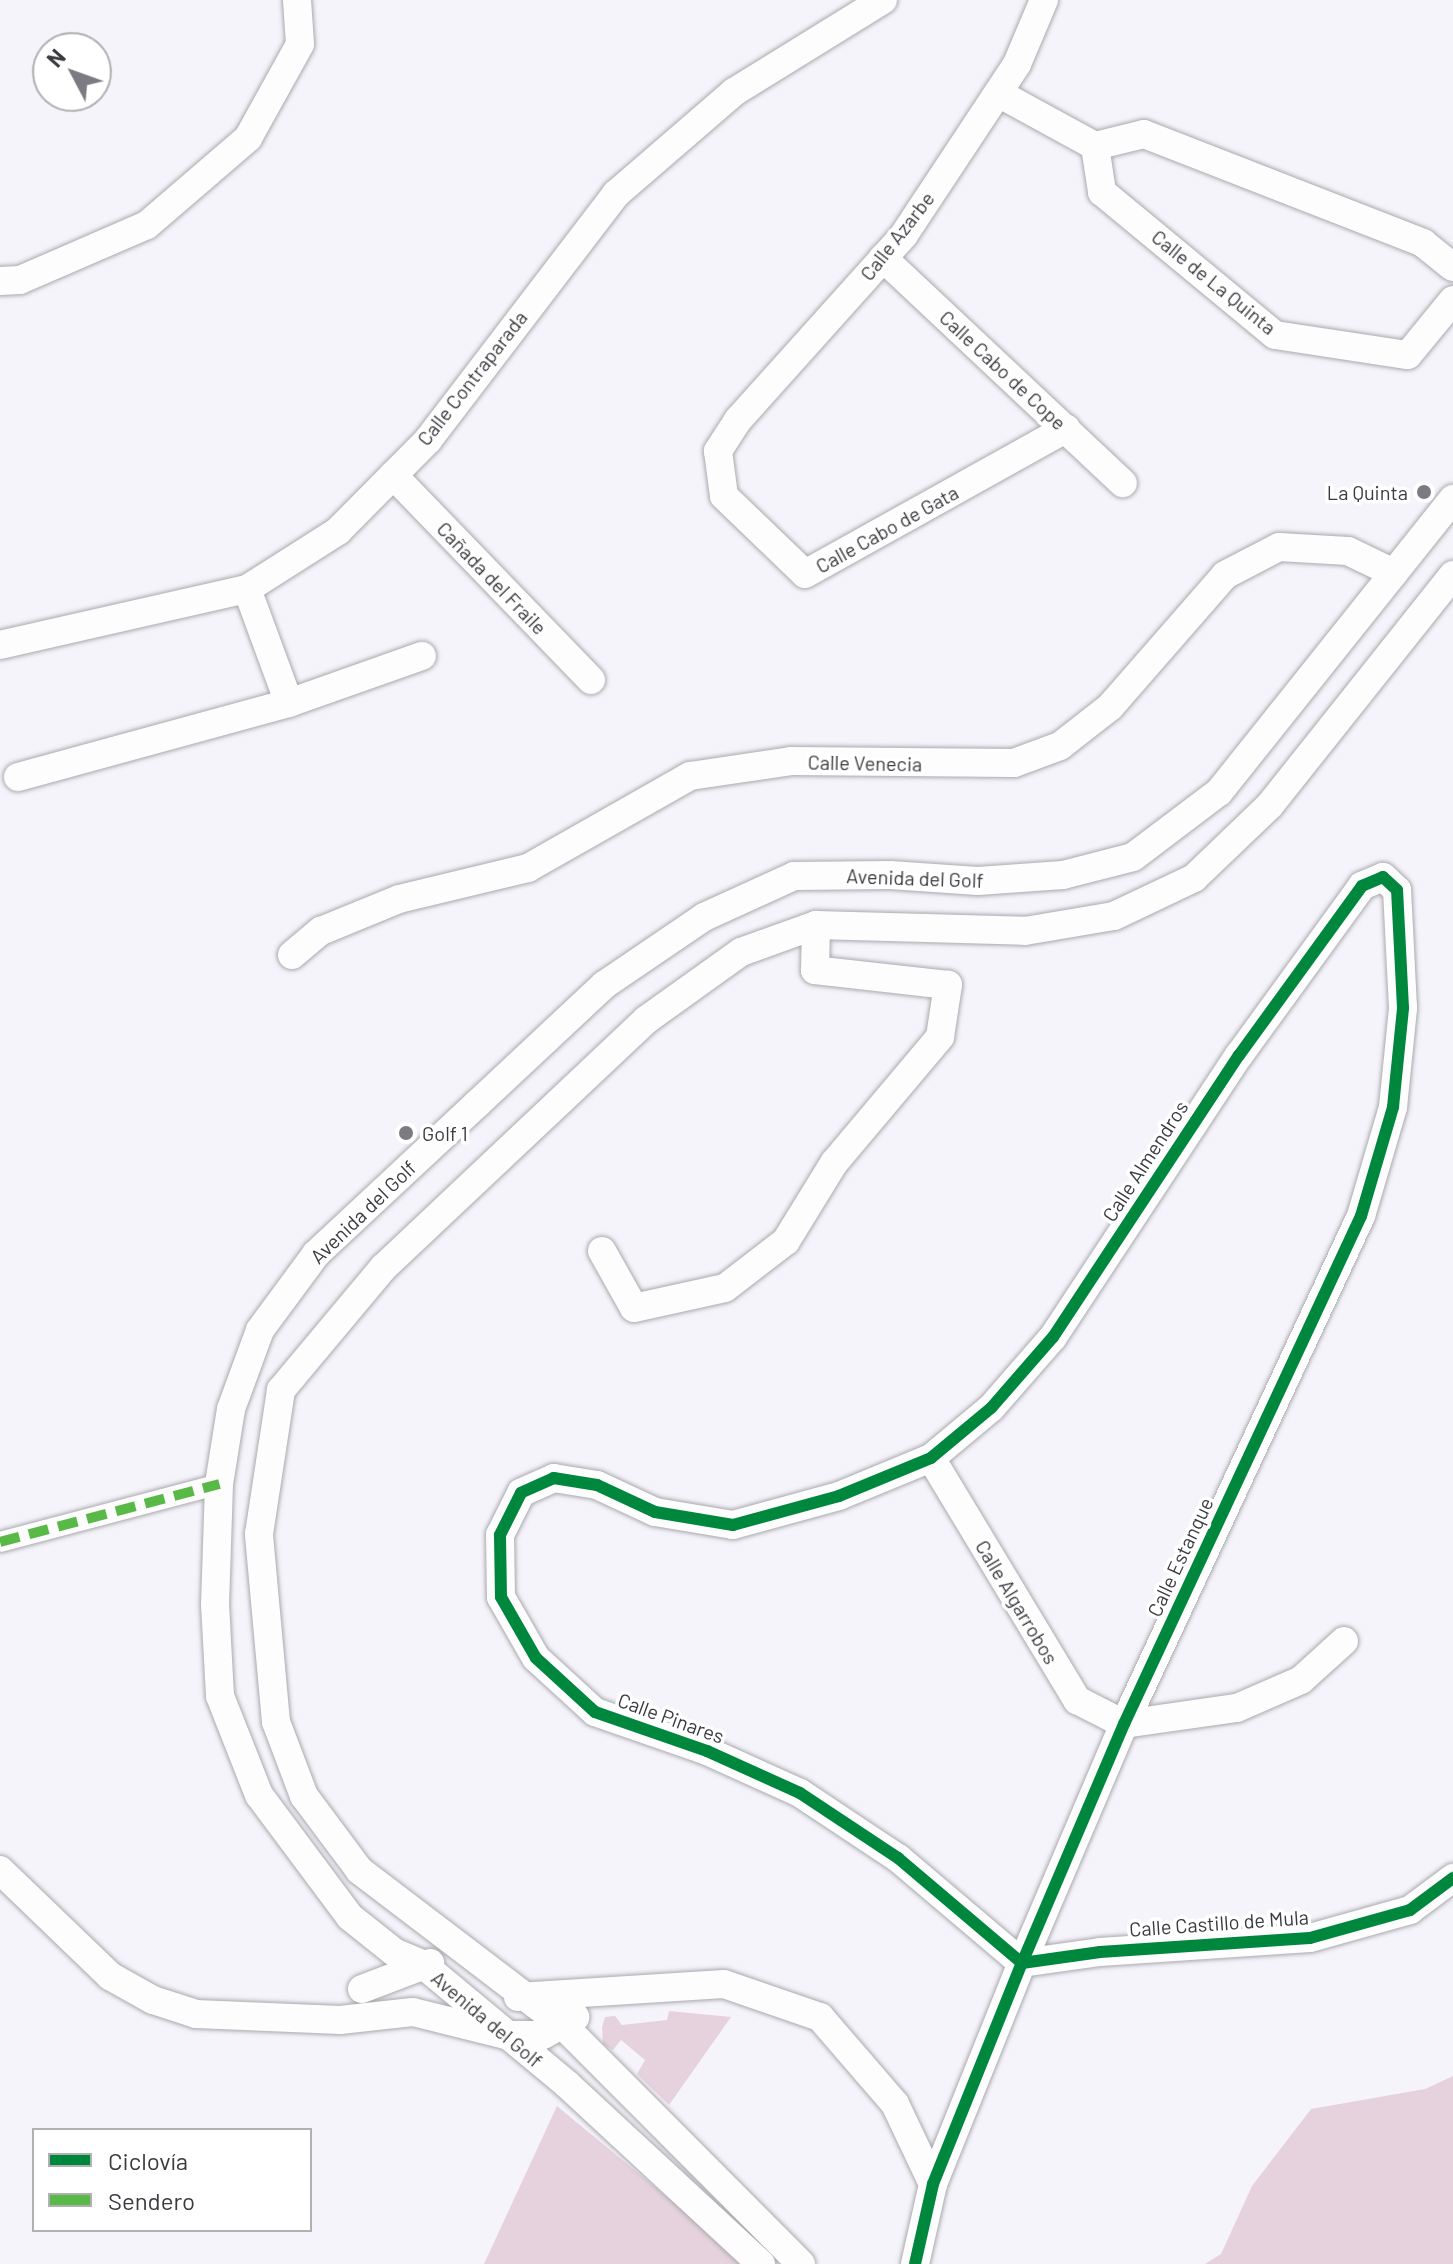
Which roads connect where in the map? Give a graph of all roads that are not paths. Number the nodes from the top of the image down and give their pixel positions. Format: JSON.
{"nodes":[{"id":1,"x":297,"y":0,"type":"edge"},
{"id":2,"x":883,"y":0,"type":"edge"},
{"id":3,"x":1044,"y":0,"type":"edge"},
{"id":4,"x":998,"y":93,"type":"junction"},
{"id":5,"x":1095,"y":146,"type":"junction"},
{"id":6,"x":883,"y":258,"type":"junction"},
{"id":7,"x":1453,"y":267,"type":"edge"},
{"id":8,"x":0,"y":281,"type":"edge"},
{"id":9,"x":1453,"y":300,"type":"edge"},
{"id":10,"x":1066,"y":429,"type":"junction"},
{"id":11,"x":718,"y":451,"type":"joint"},
{"id":12,"x":393,"y":475,"type":"junction"},
{"id":13,"x":1123,"y":483,"type":"dead end"},
{"id":14,"x":1453,"y":499,"type":"edge"},
{"id":15,"x":1394,"y":573,"type":"junction"},
{"id":16,"x":1453,"y":575,"type":"edge"},
{"id":17,"x":247,"y":589,"type":"junction"},
{"id":18,"x":0,"y":645,"type":"edge"},
{"id":19,"x":422,"y":656,"type":"dead end"},
{"id":20,"x":591,"y":680,"type":"dead end"},
{"id":21,"x":289,"y":703,"type":"junction"},
{"id":22,"x":18,"y":777,"type":"dead end"},
{"id":23,"x":1383,"y":877,"type":"joint"},
{"id":24,"x":816,"y":925,"type":"junction"},
{"id":25,"x":292,"y":955,"type":"dead end"},
{"id":26,"x":602,"y":1251,"type":"dead end"},
{"id":27,"x":931,"y":1458,"type":"junction"},
{"id":28,"x":219,"y":1484,"type":"junction"},
{"id":29,"x":0,"y":1542,"type":"edge"},
{"id":30,"x":1344,"y":1641,"type":"dead end"},
{"id":31,"x":1124,"y":1724,"type":"junction"},
{"id":32,"x":0,"y":1870,"type":"edge"},
{"id":33,"x":360,"y":1871,"type":"junction"},
{"id":34,"x":1453,"y":1878,"type":"edge"},
{"id":35,"x":350,"y":1917,"type":"junction"},
{"id":36,"x":1022,"y":1963,"type":"junction"},
{"id":37,"x":422,"y":1964,"type":"junction"},
{"id":38,"x":600,"y":1990,"type":"junction"},
{"id":39,"x":530,"y":1999,"type":"junction"},
{"id":40,"x":364,"y":2002,"type":"junction"},
{"id":41,"x":565,"y":2027,"type":"junction"},
{"id":42,"x":506,"y":2035,"type":"junction"},
{"id":43,"x":933,"y":2184,"type":"junction"},
{"id":44,"x":913,"y":2258,"type":"edge"},
{"id":45,"x":761,"y":2264,"type":"edge"},
{"id":46,"x":801,"y":2264,"type":"edge"}],
"edges":[{"from":1,"to":8,"type":"street"},
{"from":2,"to":12,"type":"street","name":"Calle Contraparada"},
{"from":3,"to":4,"type":"street","name":"Calle Azarbe"},
{"from":4,"to":5,"type":"street"},
{"from":4,"to":6,"type":"street","name":"Calle Azarbe"},
{"from":5,"to":7,"type":"street"},
{"from":5,"to":9,"type":"street","name":"Calle de La Quinta"},
{"from":6,"to":10,"type":"street","name":"Calle Cabo de Cope"},
{"from":6,"to":11,"type":"street","name":"Calle Azarbe"},
{"from":10,"to":11,"type":"street","name":"Calle Cabo de Gata"},
{"from":10,"to":13,"type":"street","name":"Calle Cabo de Cope"},
{"from":12,"to":17,"type":"street","name":"Calle Contraparada"},
{"from":12,"to":20,"type":"street","name":"Cañada del Fraile"},
{"from":14,"to":15,"type":"street","name":"Avenida del Golf"},
{"from":15,"to":25,"type":"street","name":"Calle Venecia"},
{"from":15,"to":28,"type":"street","name":"Avenida del Golf"},
{"from":16,"to":24,"type":"street","name":"Avenida del Golf"},
{"from":17,"to":18,"type":"street","name":"Calle Contraparada"},
{"from":17,"to":21,"type":"street"},
{"from":19,"to":21,"type":"street"},
{"from":21,"to":22,"type":"street"},
{"from":23,"to":27,"type":"street","name":"Calle Almendros"},
{"from":23,"to":31,"type":"street","name":"Calle Estanque"},
{"from":24,"to":26,"type":"street"},
{"from":24,"to":33,"type":"street","name":"Avenida del Golf"},
{"from":27,"to":31,"type":"street","name":"Calle Algarrobos"},
{"from":27,"to":36,"type":"street","name":"Calle Pinares"},
{"from":28,"to":29,"type":"street"},
{"from":28,"to":35,"type":"street","name":"Avenida del Golf"},
{"from":30,"to":31,"type":"street"},
{"from":31,"to":36,"type":"street","name":"Calle Estanque"},
{"from":32,"to":40,"type":"street"},
{"from":33,"to":37,"type":"street"},
{"from":33,"to":39,"type":"street","name":"Avenida del Golf"},
{"from":34,"to":36,"type":"street","name":"Calle Castillo de Mula"},
{"from":35,"to":37,"type":"street","name":"Avenida del Golf"},
{"from":35,"to":40,"type":"street"},
{"from":36,"to":43,"type":"street","name":"Calle Estanque"},
{"from":37,"to":39,"type":"street"},
{"from":37,"to":40,"type":"street"},
{"from":37,"to":42,"type":"street","name":"Avenida del Golf"},
{"from":38,"to":39,"type":"street"},
{"from":38,"to":41,"type":"street"},
{"from":38,"to":43,"type":"street"},
{"from":39,"to":41,"type":"street","name":"Avenida del Golf"},
{"from":40,"to":42,"type":"street"},
{"from":41,"to":42,"type":"street"},
{"from":41,"to":46,"type":"street","name":"Avenida del Golf"},
{"from":42,"to":45,"type":"street","name":"Avenida del Golf"},
{"from":43,"to":44,"type":"street","name":"Calle Estanque"}]}
